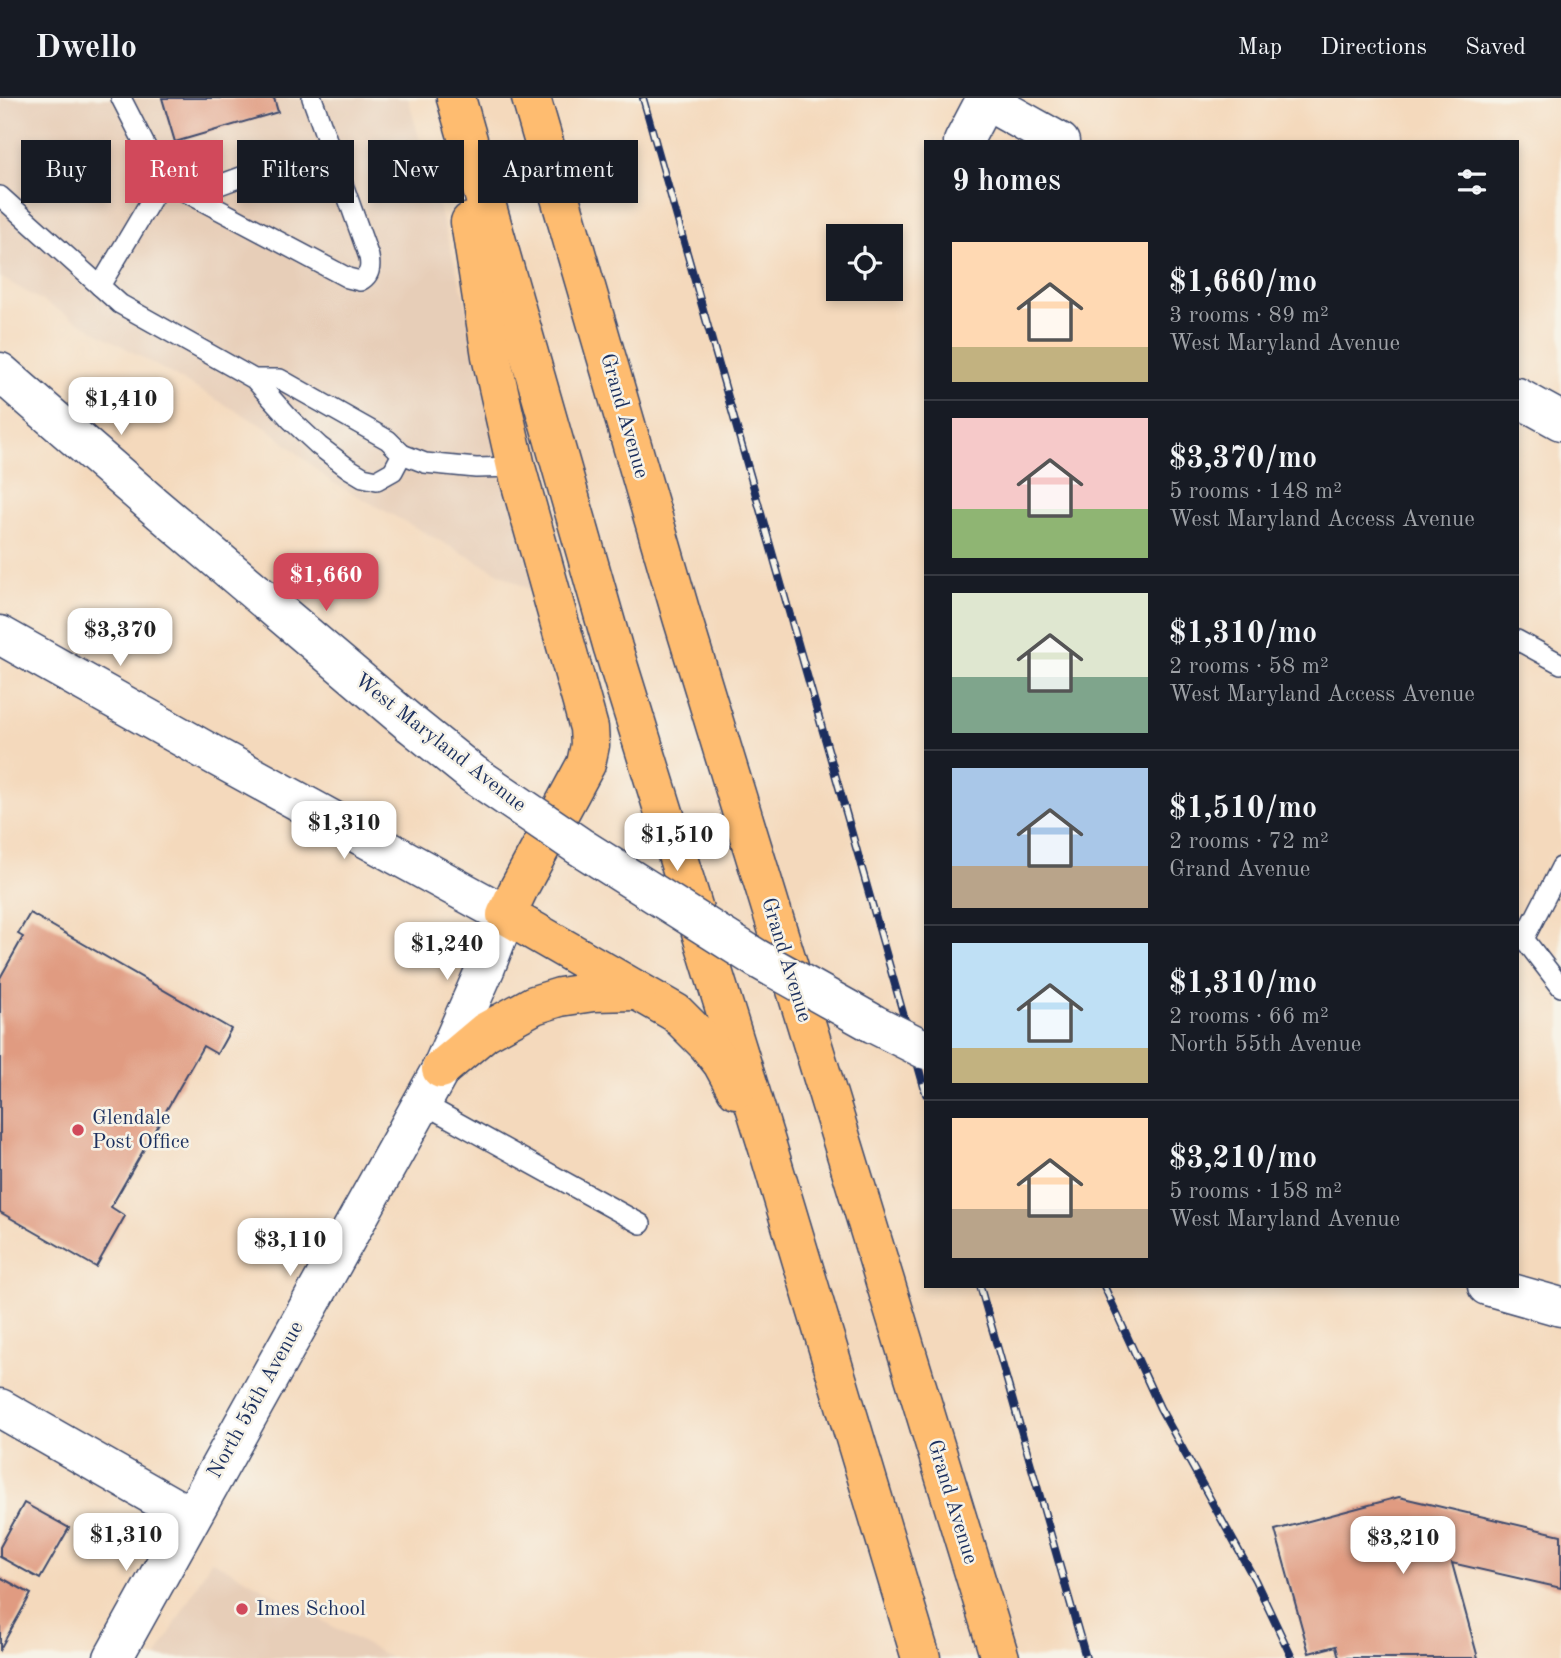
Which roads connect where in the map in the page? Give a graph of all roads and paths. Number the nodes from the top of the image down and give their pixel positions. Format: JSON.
{"nodes":[{"id":1,"x":121,"y":98,"type":"edge"},
{"id":2,"x":312,"y":98,"type":"edge"},
{"id":3,"x":451,"y":98,"type":"edge"},
{"id":4,"x":456,"y":98,"type":"edge"},
{"id":5,"x":531,"y":98,"type":"edge"},
{"id":6,"x":984,"y":99,"type":"edge"},
{"id":7,"x":143,"y":140,"type":"edge"},
{"id":8,"x":326,"y":140,"type":"edge"},
{"id":9,"x":964,"y":140,"type":"edge"},
{"id":10,"x":1056,"y":140,"type":"edge"},
{"id":11,"x":0,"y":196,"type":"edge"},
{"id":12,"x":149,"y":203,"type":"edge"},
{"id":13,"x":207,"y":203,"type":"edge"},
{"id":14,"x":349,"y":203,"type":"edge"},
{"id":15,"x":100,"y":286,"type":"junction"},
{"id":16,"x":0,"y":372,"type":"edge"},
{"id":17,"x":254,"y":379,"type":"junction"},
{"id":18,"x":1519,"y":398,"type":"edge"},
{"id":19,"x":1561,"y":421,"type":"edge"},
{"id":20,"x":402,"y":454,"type":"junction"},
{"id":21,"x":516,"y":467,"type":"junction"},
{"id":22,"x":0,"y":635,"type":"edge"},
{"id":23,"x":1519,"y":641,"type":"edge"},
{"id":24,"x":1561,"y":664,"type":"edge"},
{"id":25,"x":1561,"y":867,"type":"edge"},
{"id":26,"x":506,"y":915,"type":"junction"},
{"id":27,"x":1521,"y":936,"type":"edge"},
{"id":28,"x":1561,"y":987,"type":"edge"},
{"id":29,"x":639,"y":991,"type":"junction"},
{"id":30,"x":924,"y":1049,"type":"edge"},
{"id":31,"x":442,"y":1069,"type":"junction"},
{"id":32,"x":422,"y":1103,"type":"junction"},
{"id":33,"x":766,"y":1142,"type":"junction"},
{"id":34,"x":641,"y":1224,"type":"dead end"},
{"id":35,"x":1494,"y":1288,"type":"edge"},
{"id":36,"x":1561,"y":1307,"type":"edge"},
{"id":37,"x":0,"y":1408,"type":"edge"},
{"id":38,"x":191,"y":1517,"type":"junction"},
{"id":39,"x":113,"y":1658,"type":"edge"},
{"id":40,"x":921,"y":1658,"type":"edge"},
{"id":41,"x":1000,"y":1658,"type":"edge"}],
"edges":[{"from":1,"to":7,"type":"lane"},
{"from":2,"to":8,"type":"lane"},
{"from":3,"to":21,"type":"highway"},
{"from":4,"to":33,"type":"highway"},
{"from":5,"to":41,"type":"highway","name":"Grand Avenue"},
{"from":6,"to":9,"type":"street"},
{"from":6,"to":10,"type":"street"},
{"from":11,"to":15,"type":"lane"},
{"from":12,"to":15,"type":"lane"},
{"from":13,"to":14,"type":"lane"},
{"from":15,"to":17,"type":"lane"},
{"from":16,"to":30,"type":"street","name":"West Maryland Avenue","bridge":true},
{"from":17,"to":20,"type":"lane"},
{"from":17,"to":20,"type":"lane"},
{"from":18,"to":19,"type":"street"},
{"from":20,"to":21,"type":"lane"},
{"from":21,"to":26,"type":"highway"},
{"from":22,"to":26,"type":"street"},
{"from":23,"to":24,"type":"lane"},
{"from":25,"to":27,"type":"lane"},
{"from":26,"to":29,"type":"highway"},
{"from":26,"to":31,"type":"street","name":"North 55th Avenue"},
{"from":27,"to":28,"type":"lane"},
{"from":29,"to":31,"type":"highway"},
{"from":29,"to":33,"type":"highway"},
{"from":31,"to":32,"type":"street","name":"North 55th Avenue"},
{"from":32,"to":34,"type":"lane"},
{"from":32,"to":38,"type":"street","name":"North 55th Avenue"},
{"from":33,"to":40,"type":"highway"},
{"from":35,"to":36,"type":"street"},
{"from":37,"to":38,"type":"street"},
{"from":38,"to":39,"type":"street","name":"North 55th Avenue"}]}
